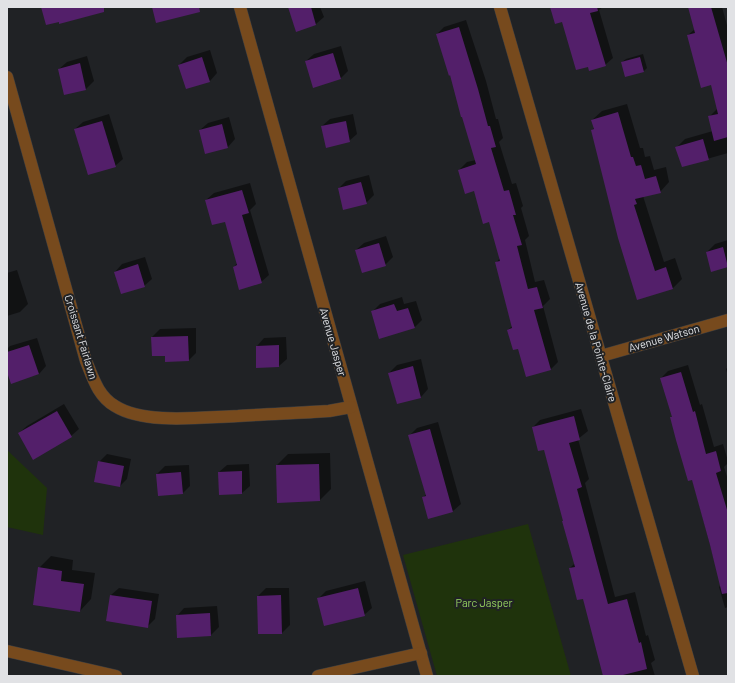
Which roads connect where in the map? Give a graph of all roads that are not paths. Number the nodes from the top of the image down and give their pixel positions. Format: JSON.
{"nodes":[{"id":1,"x":240,"y":7,"type":"edge"},
{"id":2,"x":500,"y":7,"type":"edge"},
{"id":3,"x":7,"y":76,"type":"edge"},
{"id":4,"x":728,"y":320,"type":"edge"},
{"id":5,"x":601,"y":356,"type":"junction"},
{"id":6,"x":352,"y":407,"type":"junction"},
{"id":7,"x":7,"y":651,"type":"edge"},
{"id":8,"x":421,"y":653,"type":"junction"},
{"id":9,"x":116,"y":676,"type":"edge"},
{"id":10,"x":318,"y":676,"type":"edge"},
{"id":11,"x":427,"y":676,"type":"edge"},
{"id":12,"x":693,"y":676,"type":"edge"}],
"edges":[{"from":1,"to":6,"type":"street","name":"Avenue Jasper"},
{"from":2,"to":5,"type":"street","name":"Avenue de la Pointe-Claire"},
{"from":3,"to":6,"type":"street","name":"Croissant Fairlawn"},
{"from":4,"to":5,"type":"street","name":"Avenue Watson"},
{"from":5,"to":12,"type":"street","name":"Avenue de la Pointe-Claire"},
{"from":6,"to":8,"type":"street","name":"Avenue Jasper"},
{"from":7,"to":9,"type":"street"},
{"from":8,"to":10,"type":"street"},
{"from":8,"to":11,"type":"street","name":"Avenue Jasper"}]}
